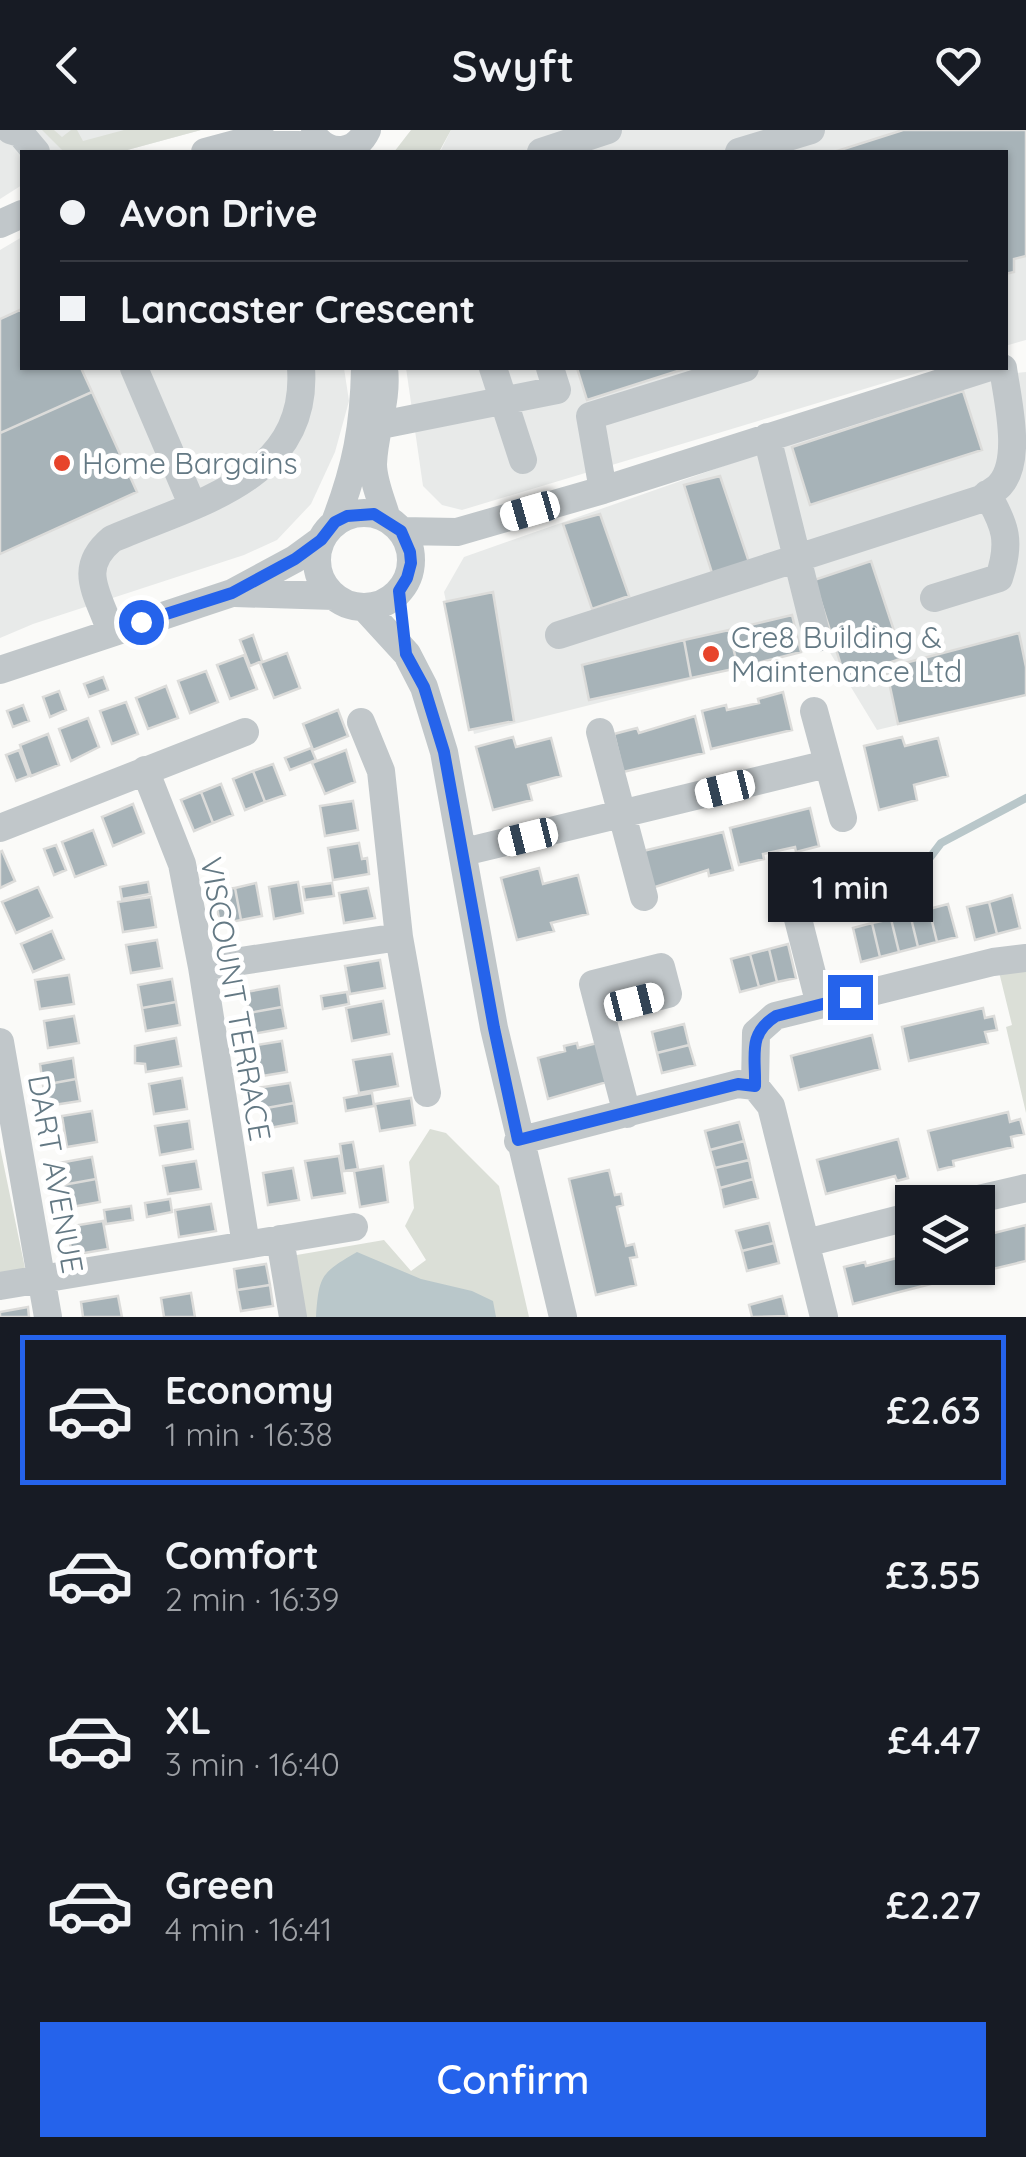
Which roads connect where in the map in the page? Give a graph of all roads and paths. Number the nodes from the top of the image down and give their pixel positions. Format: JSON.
{"nodes":[{"id":1,"x":10,"y":130,"type":"edge"},
{"id":2,"x":278,"y":130,"type":"edge"},
{"id":3,"x":608,"y":130,"type":"edge"},
{"id":4,"x":811,"y":130,"type":"edge"},
{"id":5,"x":778,"y":135,"type":"edge"},
{"id":6,"x":346,"y":142,"type":"edge"},
{"id":7,"x":246,"y":143,"type":"junction"},
{"id":8,"x":34,"y":150,"type":"edge"},
{"id":9,"x":214,"y":150,"type":"edge"},
{"id":10,"x":548,"y":150,"type":"edge"},
{"id":11,"x":744,"y":150,"type":"edge"},
{"id":12,"x":1010,"y":362,"type":"edge"},
{"id":13,"x":135,"y":370,"type":"edge"},
{"id":14,"x":301,"y":370,"type":"edge"},
{"id":15,"x":365,"y":370,"type":"edge"},
{"id":16,"x":384,"y":370,"type":"edge"},
{"id":17,"x":494,"y":370,"type":"edge"},
{"id":18,"x":551,"y":370,"type":"edge"},
{"id":19,"x":739,"y":370,"type":"edge"},
{"id":20,"x":981,"y":370,"type":"edge"},
{"id":21,"x":504,"y":401,"type":"junction"},
{"id":22,"x":372,"y":424,"type":"junction"},
{"id":23,"x":767,"y":438,"type":"junction"},
{"id":24,"x":523,"y":460,"type":"dead end"},
{"id":25,"x":603,"y":490,"type":"junction"},
{"id":26,"x":988,"y":494,"type":"junction"},
{"id":27,"x":192,"y":504,"type":"junction"},
{"id":28,"x":394,"y":525,"type":"junction"},
{"id":29,"x":328,"y":531,"type":"junction"},
{"id":30,"x":457,"y":532,"type":"junction"},
{"id":31,"x":796,"y":558,"type":"junction"},
{"id":32,"x":411,"y":563,"type":"junction"},
{"id":33,"x":399,"y":591,"type":"junction"},
{"id":34,"x":232,"y":593,"type":"junction"},
{"id":35,"x":334,"y":596,"type":"junction"},
{"id":36,"x":934,"y":598,"type":"dead end"},
{"id":37,"x":364,"y":607,"type":"junction"},
{"id":38,"x":111,"y":632,"type":"junction"},
{"id":39,"x":559,"y":634,"type":"dead end"},
{"id":40,"x":817,"y":638,"type":"dead end"},
{"id":41,"x":406,"y":654,"type":"junction"},
{"id":42,"x":0,"y":670,"type":"edge"},
{"id":43,"x":814,"y":711,"type":"dead end"},
{"id":44,"x":361,"y":722,"type":"dead end"},
{"id":45,"x":245,"y":732,"type":"dead end"},
{"id":46,"x":600,"y":732,"type":"dead end"},
{"id":47,"x":827,"y":764,"type":"junction"},
{"id":48,"x":145,"y":770,"type":"junction"},
{"id":49,"x":624,"y":814,"type":"junction"},
{"id":50,"x":843,"y":818,"type":"dead end"},
{"id":51,"x":0,"y":828,"type":"edge"},
{"id":52,"x":464,"y":852,"type":"junction"},
{"id":53,"x":644,"y":897,"type":"dead end"},
{"id":54,"x":796,"y":915,"type":"dead end"},
{"id":55,"x":399,"y":937,"type":"junction"},
{"id":56,"x":1026,"y":958,"type":"edge"},
{"id":57,"x":202,"y":967,"type":"junction"},
{"id":58,"x":820,"y":1005,"type":"junction"},
{"id":59,"x":600,"y":1011,"type":"dead end"},
{"id":60,"x":0,"y":1042,"type":"edge"},
{"id":61,"x":755,"y":1086,"type":"junction"},
{"id":62,"x":427,"y":1093,"type":"dead end"},
{"id":63,"x":626,"y":1114,"type":"junction"},
{"id":64,"x":518,"y":1140,"type":"junction"},
{"id":65,"x":1026,"y":1188,"type":"edge"},
{"id":66,"x":995,"y":1195,"type":"edge"},
{"id":67,"x":895,"y":1220,"type":"edge"},
{"id":68,"x":354,"y":1227,"type":"dead end"},
{"id":69,"x":280,"y":1239,"type":"junction"},
{"id":70,"x":806,"y":1242,"type":"junction"},
{"id":71,"x":246,"y":1245,"type":"junction"},
{"id":72,"x":42,"y":1278,"type":"junction"},
{"id":73,"x":0,"y":1286,"type":"edge"},
{"id":74,"x":48,"y":1317,"type":"edge"},
{"id":75,"x":293,"y":1317,"type":"edge"},
{"id":76,"x":562,"y":1317,"type":"edge"},
{"id":77,"x":824,"y":1317,"type":"edge"}],
"edges":[{"from":1,"to":8,"type":"street"},
{"from":2,"to":7,"type":"street"},
{"from":3,"to":10,"type":"street"},
{"from":4,"to":5,"type":"street"},
{"from":5,"to":11,"type":"street"},
{"from":6,"to":7,"type":"street"},
{"from":7,"to":9,"type":"street"},
{"from":12,"to":26,"type":"street"},
{"from":13,"to":27,"type":"street"},
{"from":14,"to":27,"type":"street"},
{"from":15,"to":22,"type":"street"},
{"from":16,"to":22,"type":"street"},
{"from":17,"to":21,"type":"street"},
{"from":18,"to":21,"type":"street"},
{"from":19,"to":25,"type":"street"},
{"from":20,"to":23,"type":"street"},
{"from":21,"to":22,"type":"street"},
{"from":21,"to":24,"type":"street"},
{"from":22,"to":28,"type":"street"},
{"from":22,"to":29,"type":"street"},
{"from":23,"to":25,"type":"street"},
{"from":23,"to":31,"type":"street"},
{"from":25,"to":30,"type":"street"},
{"from":26,"to":31,"type":"street"},
{"from":26,"to":36,"type":"street"},
{"from":27,"to":38,"type":"street"},
{"from":28,"to":29,"type":"street"},
{"from":28,"to":30,"type":"street"},
{"from":28,"to":32,"type":"street"},
{"from":29,"to":34,"type":"street"},
{"from":29,"to":35,"type":"street"},
{"from":30,"to":32,"type":"street"},
{"from":31,"to":39,"type":"street"},
{"from":31,"to":40,"type":"street"},
{"from":32,"to":33,"type":"street"},
{"from":33,"to":37,"type":"street"},
{"from":33,"to":41,"type":"street"},
{"from":34,"to":35,"type":"street"},
{"from":34,"to":38,"type":"street"},
{"from":35,"to":37,"type":"street"},
{"from":37,"to":41,"type":"street"},
{"from":38,"to":42,"type":"street"},
{"from":41,"to":52,"type":"street"},
{"from":43,"to":47,"type":"street"},
{"from":44,"to":55,"type":"street"},
{"from":45,"to":48,"type":"street"},
{"from":46,"to":49,"type":"street"},
{"from":47,"to":49,"type":"street"},
{"from":47,"to":50,"type":"street"},
{"from":48,"to":51,"type":"street"},
{"from":48,"to":57,"type":"street","name":"VISCOUNT TERRACE"},
{"from":49,"to":52,"type":"street"},
{"from":49,"to":53,"type":"street"},
{"from":52,"to":64,"type":"street"},
{"from":54,"to":58,"type":"street"},
{"from":55,"to":57,"type":"street"},
{"from":55,"to":62,"type":"street"},
{"from":56,"to":58,"type":"street"},
{"from":57,"to":71,"type":"street","name":"VISCOUNT TERRACE"},
{"from":58,"to":61,"type":"street"},
{"from":59,"to":63,"type":"street"},
{"from":60,"to":72,"type":"street","name":"DART AVENUE"},
{"from":61,"to":63,"type":"street"},
{"from":61,"to":70,"type":"street"},
{"from":63,"to":64,"type":"street"},
{"from":64,"to":76,"type":"street"},
{"from":65,"to":66,"type":"street"},
{"from":67,"to":70,"type":"street"},
{"from":68,"to":69,"type":"street"},
{"from":69,"to":71,"type":"street"},
{"from":69,"to":75,"type":"street"},
{"from":70,"to":77,"type":"street"},
{"from":71,"to":72,"type":"street"},
{"from":72,"to":73,"type":"street"},
{"from":72,"to":74,"type":"street","name":"DART AVENUE"}]}
